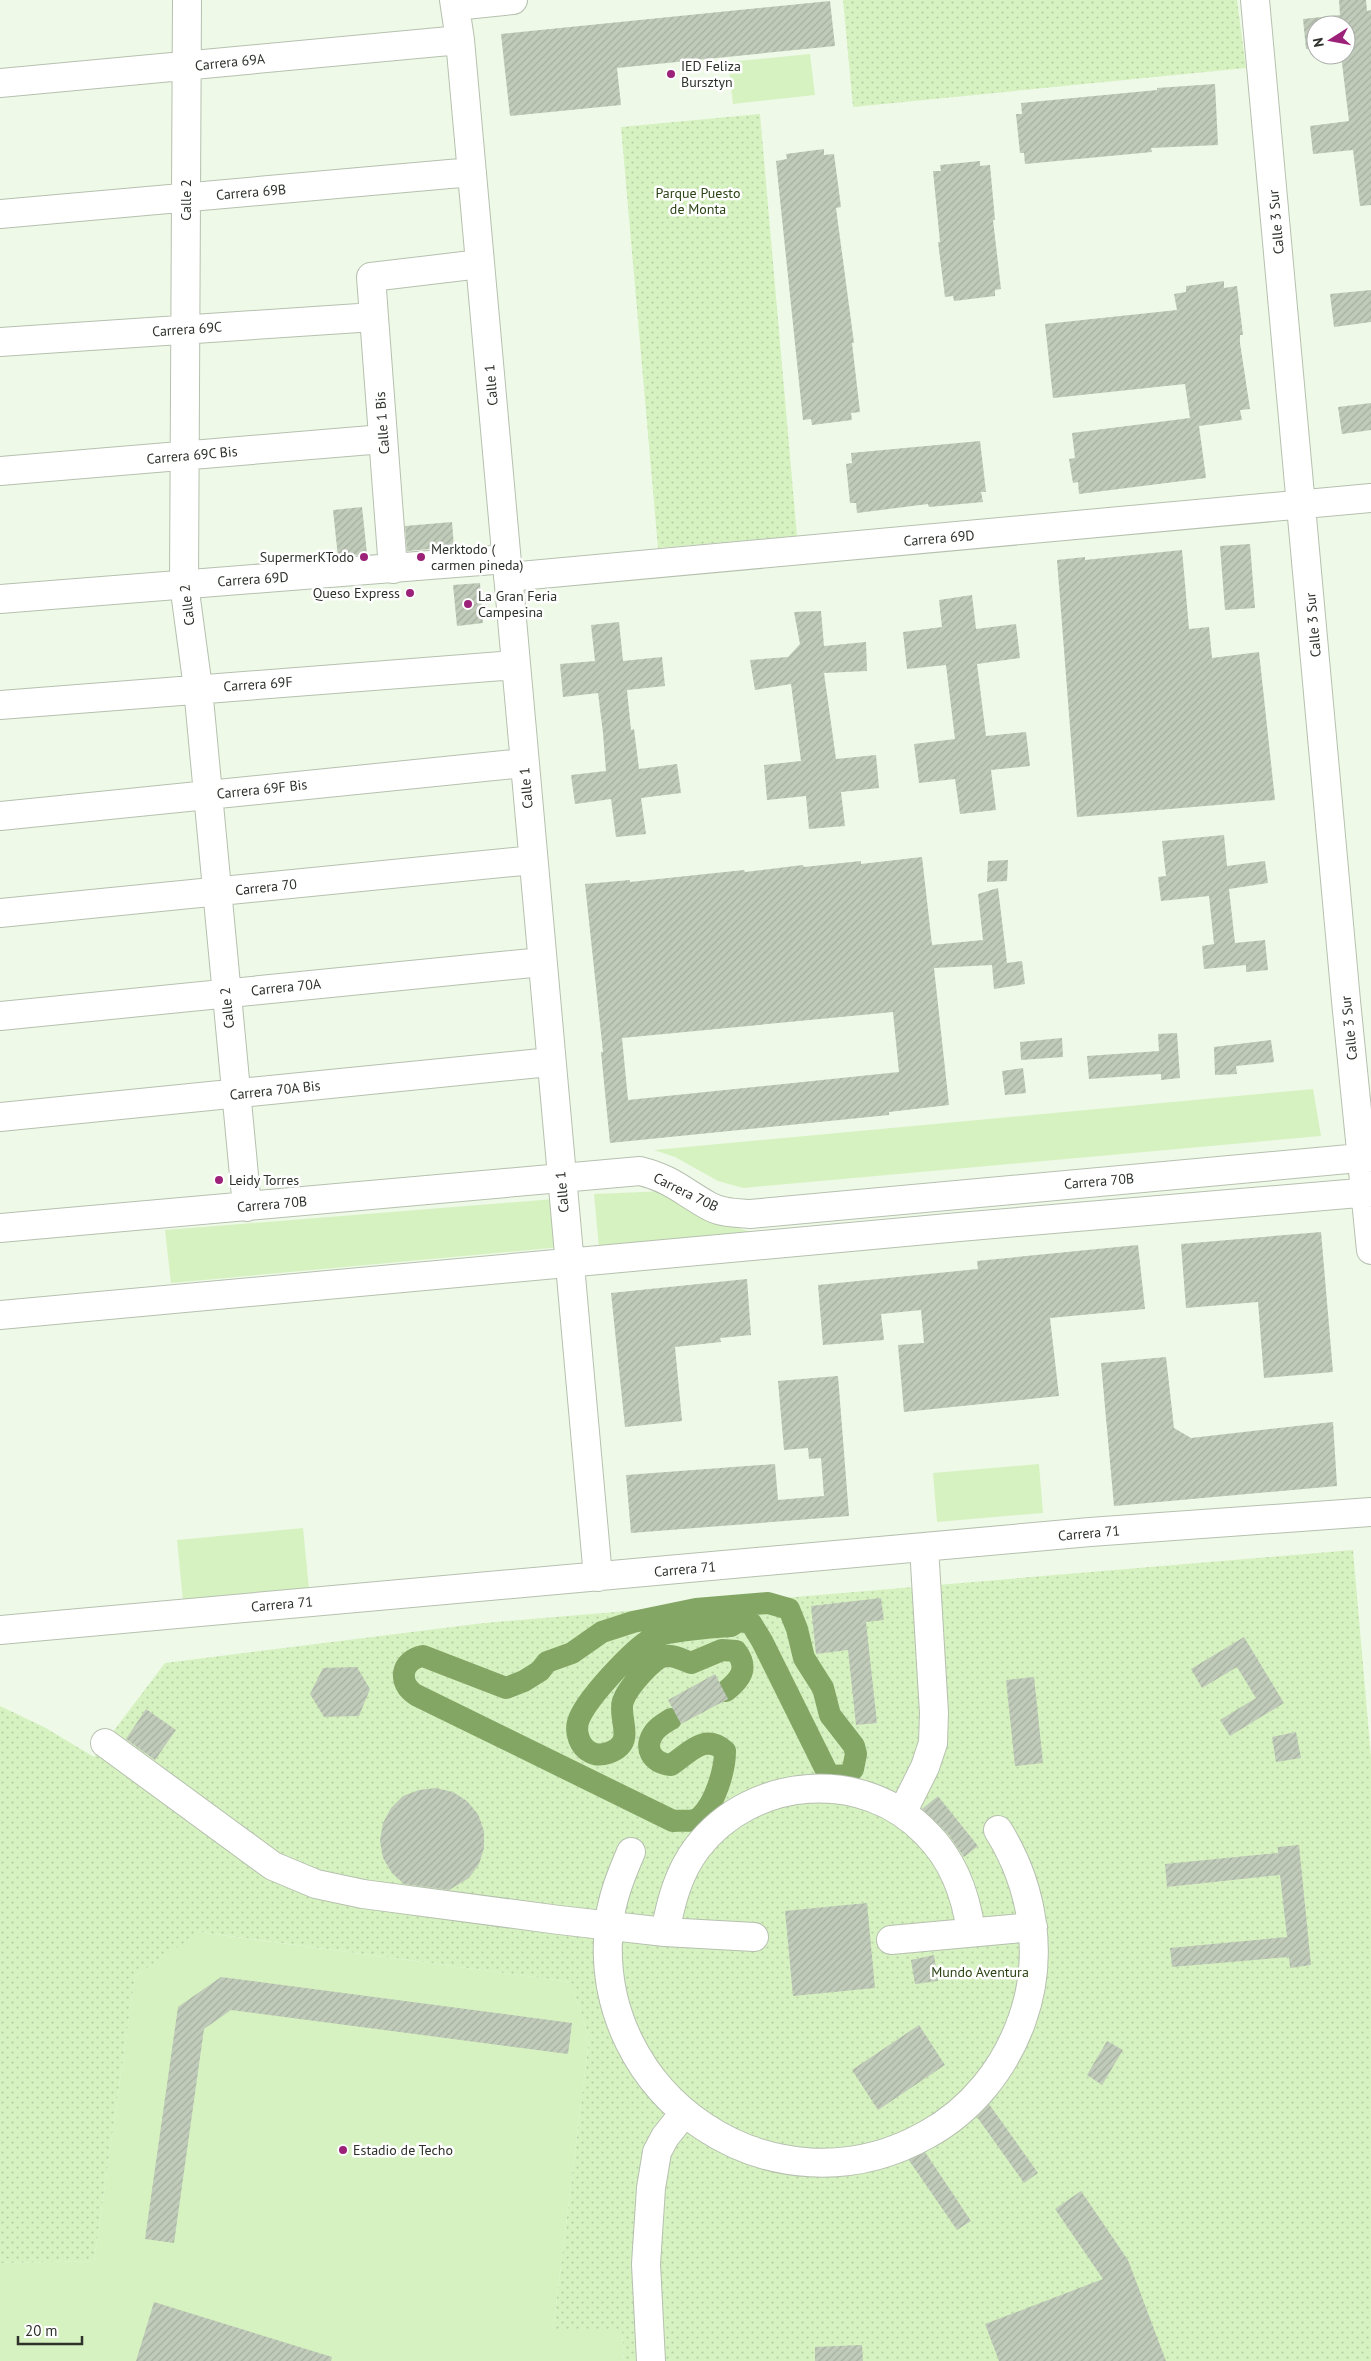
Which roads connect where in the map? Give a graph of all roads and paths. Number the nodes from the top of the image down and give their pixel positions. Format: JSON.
{"nodes":[{"id":1,"x":187,"y":0,"type":"edge"},
{"id":2,"x":512,"y":0,"type":"edge"},
{"id":3,"x":1255,"y":0,"type":"edge"},
{"id":4,"x":454,"y":3,"type":"edge"},
{"id":5,"x":460,"y":40,"type":"junction"},
{"id":6,"x":187,"y":66,"type":"junction"},
{"id":7,"x":0,"y":83,"type":"edge"},
{"id":8,"x":472,"y":172,"type":"junction"},
{"id":9,"x":186,"y":198,"type":"junction"},
{"id":10,"x":0,"y":214,"type":"edge"},
{"id":11,"x":480,"y":264,"type":"junction"},
{"id":12,"x":374,"y":317,"type":"junction"},
{"id":13,"x":185,"y":329,"type":"junction"},
{"id":14,"x":0,"y":342,"type":"edge"},
{"id":15,"x":383,"y":439,"type":"junction"},
{"id":16,"x":184,"y":456,"type":"junction"},
{"id":17,"x":0,"y":471,"type":"edge"},
{"id":18,"x":1371,"y":498,"type":"edge"},
{"id":19,"x":1302,"y":505,"type":"junction"},
{"id":20,"x":507,"y":568,"type":"junction"},
{"id":21,"x":393,"y":569,"type":"junction"},
{"id":22,"x":184,"y":584,"type":"junction"},
{"id":23,"x":0,"y":599,"type":"edge"},
{"id":24,"x":515,"y":665,"type":"junction"},
{"id":25,"x":198,"y":688,"type":"junction"},
{"id":26,"x":0,"y":704,"type":"edge"},
{"id":27,"x":524,"y":763,"type":"junction"},
{"id":28,"x":208,"y":794,"type":"junction"},
{"id":29,"x":0,"y":816,"type":"edge"},
{"id":30,"x":533,"y":860,"type":"junction"},
{"id":31,"x":216,"y":892,"type":"junction"},
{"id":32,"x":0,"y":913,"type":"edge"},
{"id":33,"x":542,"y":962,"type":"junction"},
{"id":34,"x":226,"y":994,"type":"junction"},
{"id":35,"x":0,"y":1016,"type":"edge"},
{"id":36,"x":550,"y":1062,"type":"junction"},
{"id":37,"x":236,"y":1094,"type":"junction"},
{"id":38,"x":0,"y":1117,"type":"edge"},
{"id":39,"x":1367,"y":1157,"type":"edge"},
{"id":40,"x":561,"y":1178,"type":"junction"},
{"id":41,"x":1368,"y":1192,"type":"edge"},
{"id":42,"x":247,"y":1207,"type":"junction"},
{"id":43,"x":0,"y":1228,"type":"edge"},
{"id":44,"x":1371,"y":1250,"type":"edge"},
{"id":45,"x":569,"y":1263,"type":"junction"},
{"id":46,"x":0,"y":1315,"type":"edge"},
{"id":47,"x":1371,"y":1512,"type":"edge"},
{"id":48,"x":924,"y":1547,"type":"junction"},
{"id":49,"x":598,"y":1577,"type":"junction"},
{"id":50,"x":0,"y":1630,"type":"edge"},
{"id":51,"x":105,"y":1743,"type":"dead end"},
{"id":52,"x":902,"y":1813,"type":"junction"},
{"id":53,"x":998,"y":1830,"type":"dead end"},
{"id":54,"x":631,"y":1852,"type":"dead end"},
{"id":55,"x":608,"y":1926,"type":"junction"},
{"id":56,"x":1033,"y":1927,"type":"junction"},
{"id":57,"x":665,"y":1932,"type":"junction"},
{"id":58,"x":971,"y":1932,"type":"junction"},
{"id":59,"x":754,"y":1937,"type":"dead end"},
{"id":60,"x":890,"y":1940,"type":"dead end"},
{"id":61,"x":684,"y":2113,"type":"junction"},
{"id":62,"x":651,"y":2361,"type":"edge"}],
"edges":[{"from":1,"to":6,"type":"street","name":"Calle 2"},
{"from":2,"to":4,"type":"street"},
{"from":3,"to":19,"type":"street","name":"Calle 3 Sur"},
{"from":4,"to":5,"type":"street","name":"Calle 1"},
{"from":5,"to":6,"type":"street","name":"Carrera 69A"},
{"from":5,"to":8,"type":"street","name":"Calle 1"},
{"from":6,"to":7,"type":"street","name":"Carrera 69A"},
{"from":6,"to":9,"type":"street","name":"Calle 2"},
{"from":8,"to":9,"type":"street","name":"Carrera 69B"},
{"from":8,"to":11,"type":"street","name":"Calle 1"},
{"from":9,"to":10,"type":"street","name":"Carrera 69B"},
{"from":9,"to":13,"type":"street","name":"Calle 2"},
{"from":11,"to":12,"type":"street","name":"Calle 1 Bis"},
{"from":11,"to":20,"type":"street","name":"Calle 1"},
{"from":12,"to":13,"type":"street","name":"Carrera 69C"},
{"from":12,"to":15,"type":"street","name":"Calle 1 Bis"},
{"from":13,"to":14,"type":"street","name":"Carrera 69C"},
{"from":13,"to":16,"type":"street","name":"Calle 2"},
{"from":15,"to":16,"type":"street","name":"Carrera 69C Bis"},
{"from":15,"to":21,"type":"street","name":"Calle 1 Bis"},
{"from":16,"to":17,"type":"street","name":"Carrera 69C Bis"},
{"from":16,"to":22,"type":"street","name":"Calle 2"},
{"from":18,"to":19,"type":"street","name":"Carrera 69D"},
{"from":19,"to":20,"type":"street","name":"Carrera 69D"},
{"from":19,"to":39,"type":"street","name":"Calle 3 Sur"},
{"from":20,"to":21,"type":"street","name":"Carrera 69D"},
{"from":20,"to":24,"type":"street","name":"Calle 1"},
{"from":21,"to":22,"type":"street","name":"Carrera 69D"},
{"from":22,"to":23,"type":"street","name":"Carrera 69D"},
{"from":22,"to":25,"type":"street","name":"Calle 2"},
{"from":24,"to":25,"type":"street","name":"Carrera 69F"},
{"from":24,"to":27,"type":"street","name":"Calle 1"},
{"from":25,"to":26,"type":"street","name":"Carrera 69F"},
{"from":25,"to":28,"type":"street","name":"Calle 2"},
{"from":27,"to":28,"type":"street","name":"Carrera 69F Bis"},
{"from":27,"to":30,"type":"street","name":"Calle 1"},
{"from":28,"to":29,"type":"street","name":"Carrera 69F Bis"},
{"from":28,"to":31,"type":"street","name":"Calle 2"},
{"from":30,"to":31,"type":"street","name":"Carrera 70"},
{"from":30,"to":33,"type":"street","name":"Calle 1"},
{"from":31,"to":32,"type":"street","name":"Carrera 70"},
{"from":31,"to":34,"type":"street","name":"Calle 2"},
{"from":33,"to":34,"type":"street","name":"Carrera 70A"},
{"from":33,"to":36,"type":"street","name":"Calle 1"},
{"from":34,"to":35,"type":"street","name":"Carrera 70A"},
{"from":34,"to":37,"type":"street","name":"Calle 2"},
{"from":36,"to":37,"type":"street","name":"Carrera 70A Bis"},
{"from":36,"to":40,"type":"street","name":"Calle 1"},
{"from":37,"to":38,"type":"street","name":"Carrera 70A Bis"},
{"from":37,"to":42,"type":"street","name":"Calle 2"},
{"from":39,"to":40,"type":"street","name":"Carrera 70B"},
{"from":39,"to":41,"type":"street","name":"Calle 3 Sur"},
{"from":40,"to":42,"type":"street","name":"Carrera 70B"},
{"from":40,"to":45,"type":"street","name":"Calle 1"},
{"from":41,"to":44,"type":"street","name":"Calle 3 Sur"},
{"from":41,"to":45,"type":"street"},
{"from":42,"to":43,"type":"street","name":"Carrera 70B"},
{"from":45,"to":46,"type":"street"},
{"from":45,"to":49,"type":"street","name":"Calle 1"},
{"from":47,"to":48,"type":"street","name":"Carrera 71"},
{"from":48,"to":49,"type":"street","name":"Carrera 71"},
{"from":48,"to":52,"type":"street"},
{"from":49,"to":50,"type":"street","name":"Carrera 71"},
{"from":51,"to":55,"type":"street"},
{"from":52,"to":57,"type":"street"},
{"from":52,"to":58,"type":"street"},
{"from":53,"to":56,"type":"street"},
{"from":54,"to":55,"type":"street"},
{"from":55,"to":57,"type":"street"},
{"from":55,"to":61,"type":"street"},
{"from":56,"to":58,"type":"street"},
{"from":56,"to":61,"type":"street"},
{"from":57,"to":59,"type":"street"},
{"from":58,"to":60,"type":"street"},
{"from":61,"to":62,"type":"street"}]}
